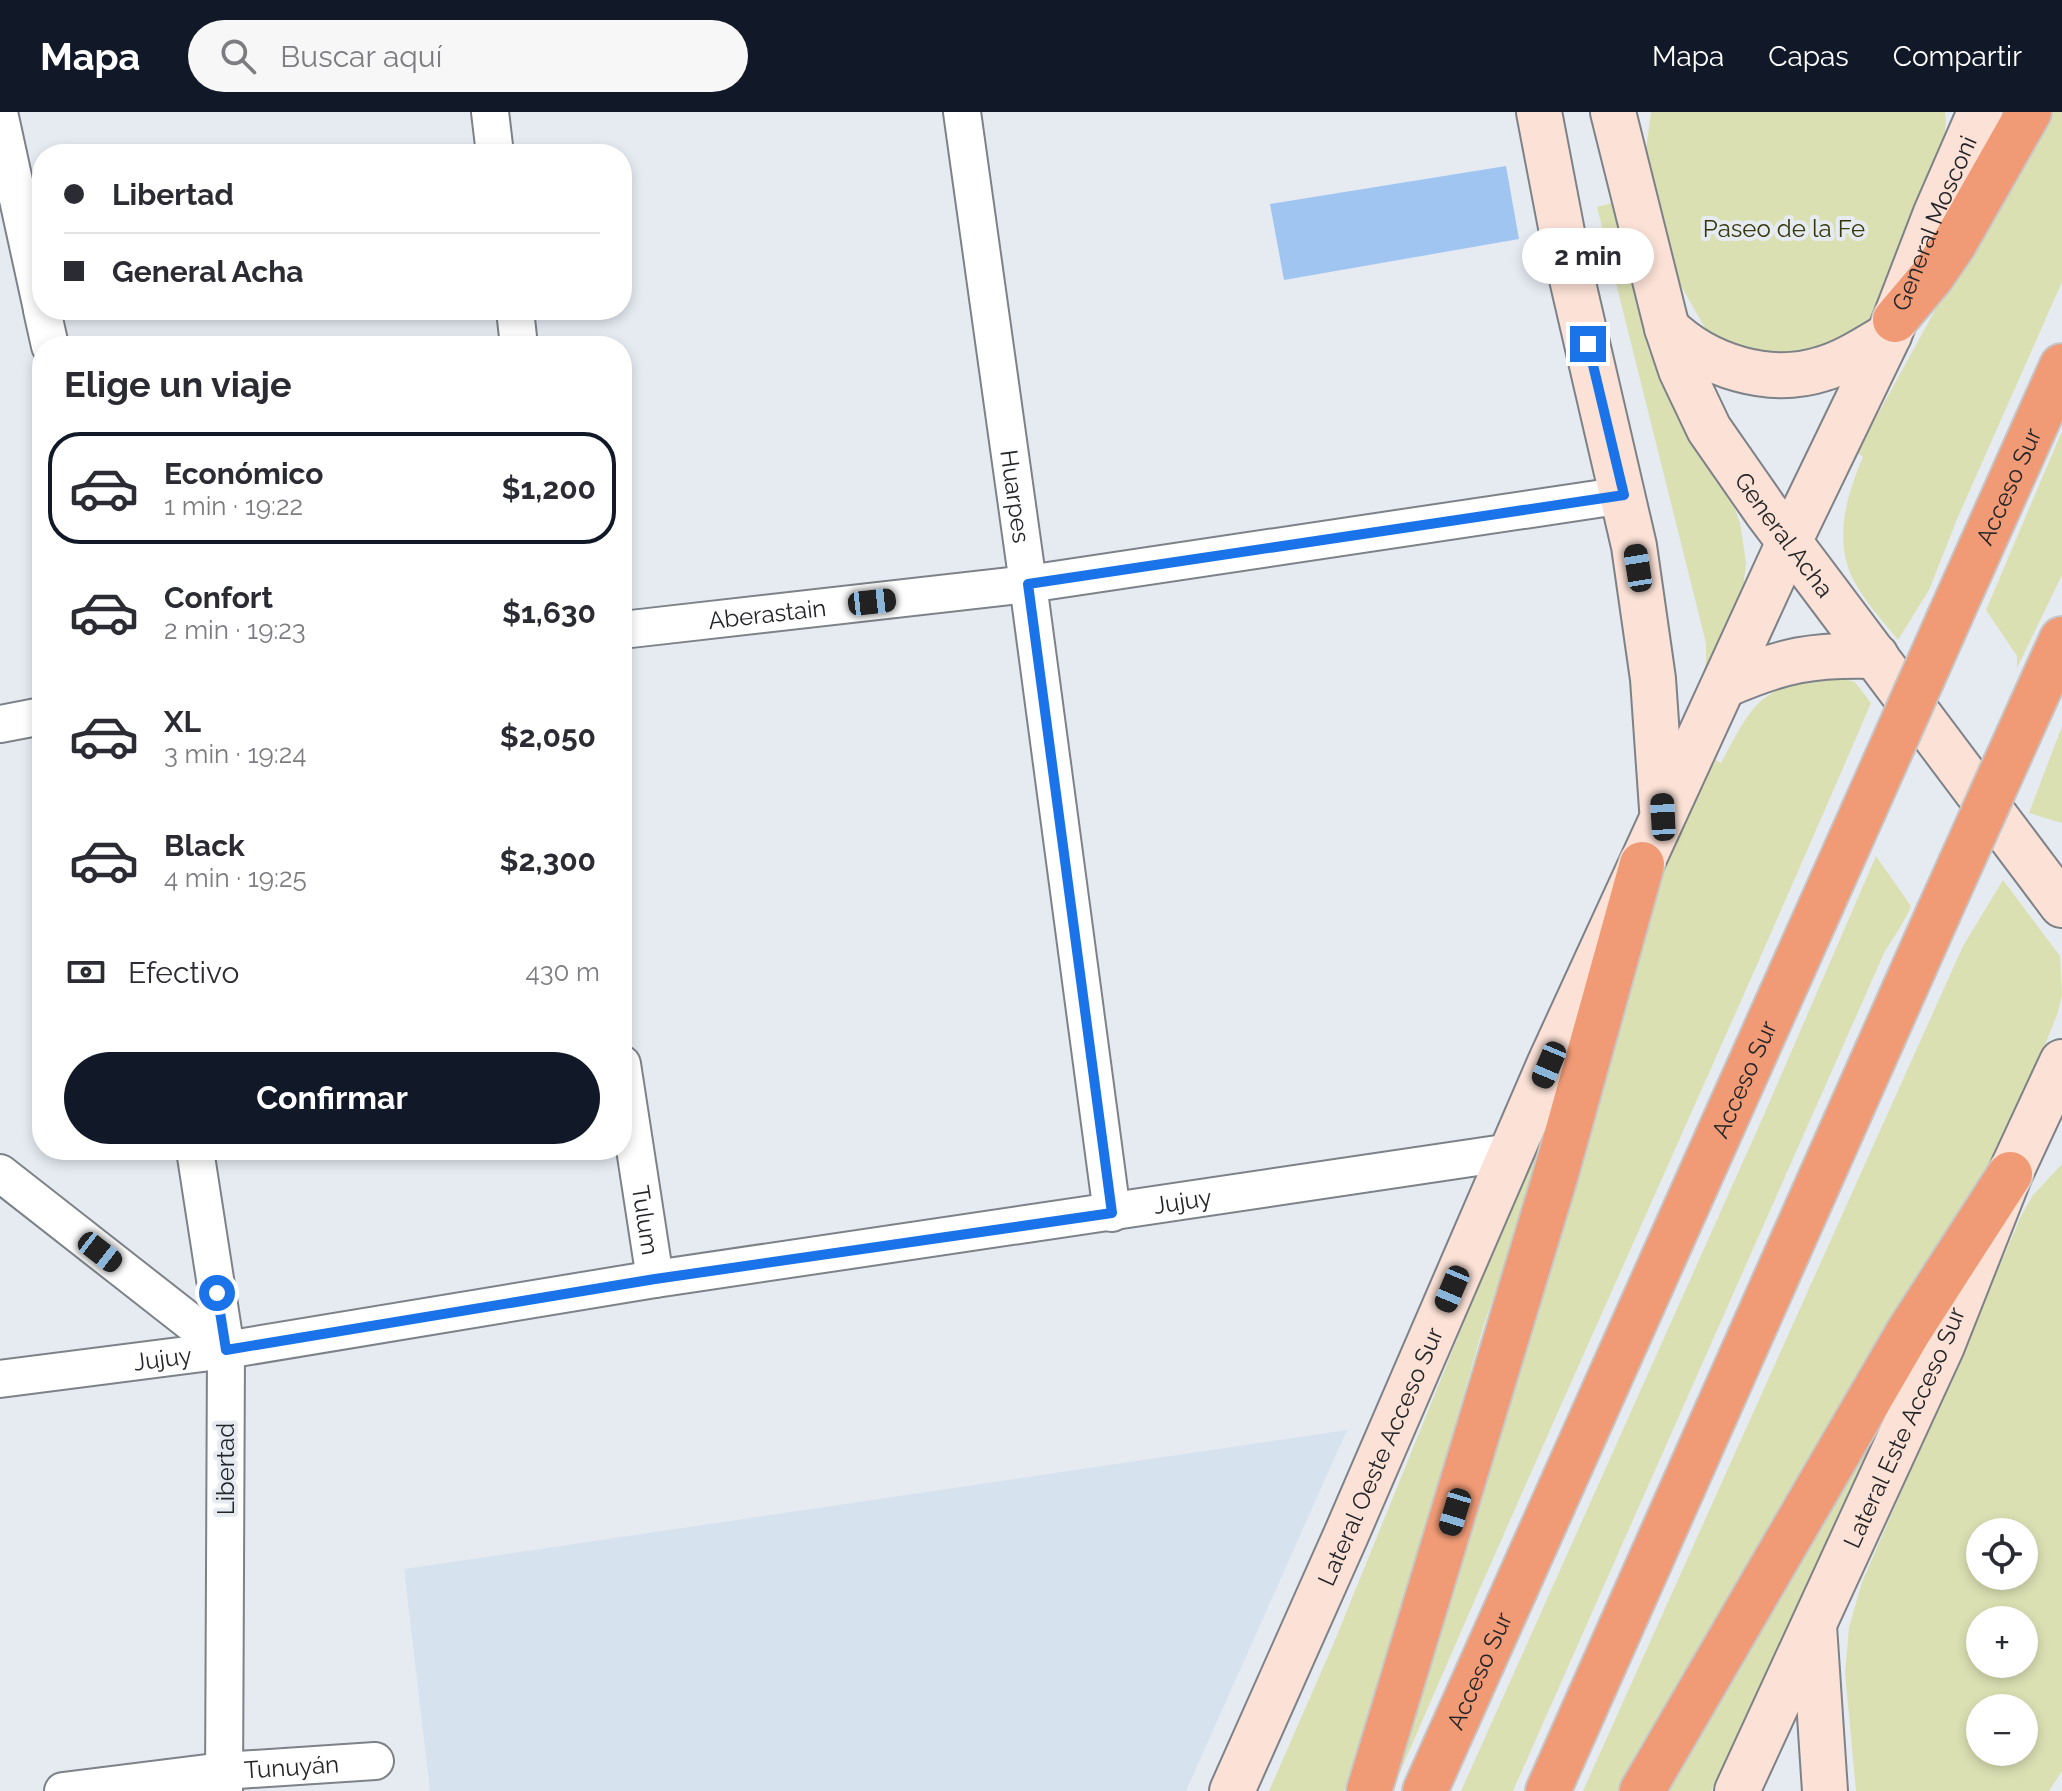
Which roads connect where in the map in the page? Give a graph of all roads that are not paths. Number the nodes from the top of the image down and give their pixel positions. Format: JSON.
{"nodes":[{"id":1,"x":490,"y":112,"type":"edge"},
{"id":2,"x":962,"y":112,"type":"edge"},
{"id":3,"x":1539,"y":112,"type":"edge"},
{"id":4,"x":1613,"y":112,"type":"edge"},
{"id":5,"x":1980,"y":112,"type":"edge"},
{"id":6,"x":2029,"y":112,"type":"edge"},
{"id":7,"x":0,"y":117,"type":"edge"},
{"id":8,"x":494,"y":144,"type":"edge"},
{"id":9,"x":32,"y":263,"type":"edge"},
{"id":10,"x":1667,"y":328,"type":"junction"},
{"id":11,"x":1892,"y":328,"type":"junction"},
{"id":12,"x":2062,"y":366,"type":"edge"},
{"id":13,"x":1624,"y":495,"type":"junction"},
{"id":14,"x":1789,"y":542,"type":"junction"},
{"id":15,"x":1028,"y":584,"type":"junction"},
{"id":16,"x":632,"y":629,"type":"edge"},
{"id":17,"x":2062,"y":639,"type":"edge"},
{"id":18,"x":1876,"y":656,"type":"junction"},
{"id":19,"x":1725,"y":685,"type":"junction"},
{"id":20,"x":32,"y":718,"type":"edge"},
{"id":21,"x":0,"y":724,"type":"edge"},
{"id":22,"x":1663,"y":817,"type":"junction"},
{"id":23,"x":1642,"y":864,"type":"junction"},
{"id":24,"x":2055,"y":886,"type":"edge"},
{"id":25,"x":2062,"y":1062,"type":"edge"},
{"id":26,"x":632,"y":1129,"type":"edge"},
{"id":27,"x":2062,"y":1130,"type":"edge"},
{"id":28,"x":1511,"y":1152,"type":"junction"},
{"id":29,"x":197,"y":1160,"type":"edge"},
{"id":30,"x":2016,"y":1162,"type":"junction"},
{"id":31,"x":0,"y":1173,"type":"edge"},
{"id":32,"x":1112,"y":1213,"type":"junction"},
{"id":33,"x":655,"y":1279,"type":"junction"},
{"id":34,"x":226,"y":1350,"type":"junction"},
{"id":35,"x":0,"y":1379,"type":"edge"},
{"id":36,"x":1814,"y":1620,"type":"junction"},
{"id":37,"x":375,"y":1761,"type":"dead end"},
{"id":38,"x":224,"y":1781,"type":"edge"},
{"id":39,"x":63,"y":1791,"type":"edge"},
{"id":40,"x":1232,"y":1791,"type":"edge"},
{"id":41,"x":1369,"y":1791,"type":"edge"},
{"id":42,"x":1425,"y":1791,"type":"edge"},
{"id":43,"x":1548,"y":1791,"type":"edge"},
{"id":44,"x":1642,"y":1791,"type":"edge"},
{"id":45,"x":1737,"y":1791,"type":"edge"},
{"id":46,"x":1825,"y":1791,"type":"edge"}],
"edges":[{"from":1,"to":8,"type":"street"},
{"from":2,"to":15,"type":"street","name":"Huarpes"},
{"from":3,"to":13,"type":"street"},
{"from":4,"to":10,"type":"street","name":"General Acha"},
{"from":5,"to":11,"type":"street","name":"General Mosconi"},
{"from":6,"to":11,"type":"highway"},
{"from":7,"to":9,"type":"street"},
{"from":10,"to":11,"type":"street"},
{"from":10,"to":14,"type":"street","name":"General Acha"},
{"from":11,"to":14,"type":"street","name":"Lateral Oeste Acceso Sur"},
{"from":12,"to":42,"type":"highway","name":"Acceso Sur","bridge":true},
{"from":13,"to":15,"type":"street","name":"Aberastain"},
{"from":13,"to":22,"type":"street"},
{"from":14,"to":18,"type":"street","name":"General Acha"},
{"from":14,"to":19,"type":"street","name":"Lateral Oeste Acceso Sur"},
{"from":15,"to":16,"type":"street","name":"Aberastain"},
{"from":15,"to":32,"type":"street","name":"Huarpes"},
{"from":17,"to":43,"type":"highway","bridge":true},
{"from":18,"to":19,"type":"street"},
{"from":18,"to":24,"type":"street","name":"General Acha"},
{"from":19,"to":22,"type":"street","name":"Lateral Oeste Acceso Sur"},
{"from":20,"to":21,"type":"street"},
{"from":22,"to":23,"type":"street","name":"Lateral Oeste Acceso Sur"},
{"from":23,"to":28,"type":"street","name":"Lateral Oeste Acceso Sur"},
{"from":23,"to":41,"type":"highway"},
{"from":25,"to":30,"type":"street","name":"Lateral Este Acceso Sur"},
{"from":26,"to":33,"type":"street","name":"Tulum"},
{"from":27,"to":30,"type":"street"},
{"from":28,"to":32,"type":"street","name":"Jujuy"},
{"from":28,"to":40,"type":"street","name":"Lateral Oeste Acceso Sur"},
{"from":29,"to":34,"type":"street","name":"Libertad"},
{"from":30,"to":36,"type":"street","name":"Lateral Este Acceso Sur"},
{"from":30,"to":44,"type":"highway"},
{"from":31,"to":34,"type":"street"},
{"from":32,"to":33,"type":"street","name":"Jujuy"},
{"from":33,"to":34,"type":"street","name":"Jujuy"},
{"from":34,"to":35,"type":"street","name":"Jujuy"},
{"from":34,"to":38,"type":"street","name":"Libertad"},
{"from":36,"to":45,"type":"street","name":"Lateral Este Acceso Sur"},
{"from":36,"to":46,"type":"street"},
{"from":37,"to":38,"type":"street","name":"Tunuyán"},
{"from":38,"to":39,"type":"street","name":"Tunuyán"}]}
